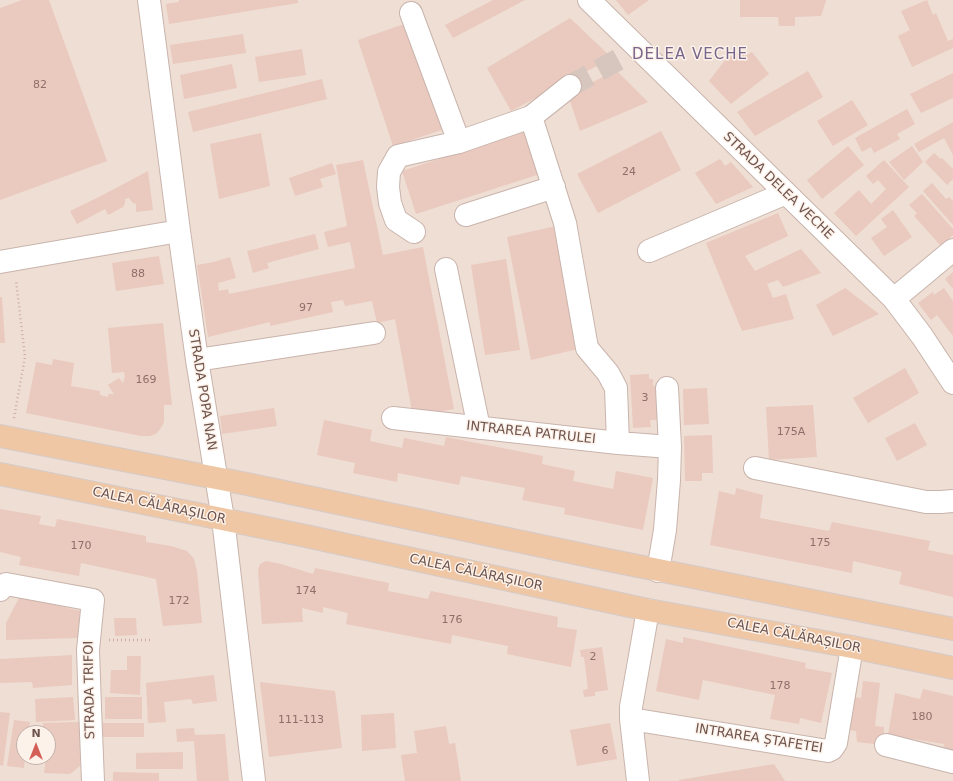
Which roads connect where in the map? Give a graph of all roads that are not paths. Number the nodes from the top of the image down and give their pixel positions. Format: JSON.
{"nodes":[{"id":1,"x":148,"y":0,"type":"edge"},
{"id":2,"x":589,"y":0,"type":"edge"},
{"id":3,"x":411,"y":13,"type":"dead end"},
{"id":4,"x":570,"y":86,"type":"tunnel mouth"},
{"id":5,"x":531,"y":117,"type":"junction"},
{"id":6,"x":459,"y":142,"type":"junction"},
{"id":7,"x":554,"y":187,"type":"junction"},
{"id":8,"x":786,"y":194,"type":"junction"},
{"id":9,"x":466,"y":214,"type":"dead end"},
{"id":10,"x":179,"y":231,"type":"junction"},
{"id":11,"x":414,"y":232,"type":"dead end"},
{"id":12,"x":953,"y":250,"type":"edge"},
{"id":13,"x":648,"y":251,"type":"dead end"},
{"id":14,"x":7,"y":260,"type":"edge"},
{"id":15,"x":446,"y":269,"type":"dead end"},
{"id":16,"x":894,"y":299,"type":"junction"},
{"id":17,"x":374,"y":333,"type":"dead end"},
{"id":18,"x":198,"y":360,"type":"junction"},
{"id":19,"x":953,"y":383,"type":"edge"},
{"id":20,"x":667,"y":388,"type":"dead end"},
{"id":21,"x":393,"y":418,"type":"dead end"},
{"id":22,"x":479,"y":428,"type":"junction"},
{"id":23,"x":5,"y":437,"type":"edge"},
{"id":24,"x":618,"y":443,"type":"junction"},
{"id":25,"x":670,"y":447,"type":"junction"},
{"id":26,"x":755,"y":468,"type":"dead end"},
{"id":27,"x":0,"y":474,"type":"edge"},
{"id":28,"x":217,"y":478,"type":"junction"},
{"id":29,"x":953,"y":501,"type":"edge"},
{"id":30,"x":223,"y":519,"type":"junction"},
{"id":31,"x":658,"y":570,"type":"junction"},
{"id":32,"x":0,"y":590,"type":"edge"},
{"id":33,"x":648,"y":610,"type":"junction"},
{"id":34,"x":953,"y":629,"type":"edge"},
{"id":35,"x":852,"y":647,"type":"junction"},
{"id":36,"x":953,"y":668,"type":"edge"},
{"id":37,"x":631,"y":719,"type":"junction"},
{"id":38,"x":886,"y":745,"type":"dead end"},
{"id":39,"x":953,"y":762,"type":"edge"},
{"id":40,"x":93,"y":781,"type":"edge"},
{"id":41,"x":254,"y":781,"type":"edge"},
{"id":42,"x":638,"y":781,"type":"edge"}],
"edges":[{"from":1,"to":10,"type":"street","name":"STRADA POPA NAN"},
{"from":2,"to":8,"type":"street","name":"STRADA DELEA VECHE"},
{"from":3,"to":6,"type":"street"},
{"from":4,"to":5,"type":"street"},
{"from":5,"to":6,"type":"street"},
{"from":5,"to":7,"type":"street"},
{"from":6,"to":11,"type":"street"},
{"from":7,"to":9,"type":"street"},
{"from":7,"to":24,"type":"street"},
{"from":8,"to":13,"type":"street"},
{"from":8,"to":16,"type":"street","name":"STRADA DELEA VECHE"},
{"from":10,"to":14,"type":"street"},
{"from":10,"to":18,"type":"street","name":"STRADA POPA NAN"},
{"from":12,"to":16,"type":"street"},
{"from":15,"to":22,"type":"street"},
{"from":16,"to":19,"type":"street","name":"STRADA DELEA VECHE"},
{"from":17,"to":18,"type":"street"},
{"from":18,"to":28,"type":"street","name":"STRADA POPA NAN"},
{"from":20,"to":25,"type":"street"},
{"from":21,"to":22,"type":"street","name":"INTRAREA PATRULEI"},
{"from":22,"to":24,"type":"street","name":"INTRAREA PATRULEI"},
{"from":23,"to":28,"type":"main road"},
{"from":24,"to":25,"type":"street","name":"INTRAREA PATRULEI"},
{"from":25,"to":31,"type":"street"},
{"from":26,"to":29,"type":"street"},
{"from":27,"to":30,"type":"main road","name":"CALEA CĂLĂRAȘILOR"},
{"from":28,"to":30,"type":"street","name":"STRADA POPA NAN"},
{"from":28,"to":31,"type":"main road"},
{"from":30,"to":33,"type":"main road","name":"CALEA CĂLĂRAȘILOR"},
{"from":30,"to":41,"type":"street","name":"STRADA POPA NAN"},
{"from":31,"to":34,"type":"main road"},
{"from":32,"to":40,"type":"street","name":"STRADA TRIFOI"},
{"from":33,"to":35,"type":"main road","name":"CALEA CĂLĂRAȘILOR"},
{"from":33,"to":37,"type":"street"},
{"from":35,"to":36,"type":"main road","name":"CALEA CĂLĂRAȘILOR"},
{"from":35,"to":37,"type":"street","name":"INTRAREA ȘTAFETEI"},
{"from":37,"to":42,"type":"street"},
{"from":38,"to":39,"type":"street"}]}
